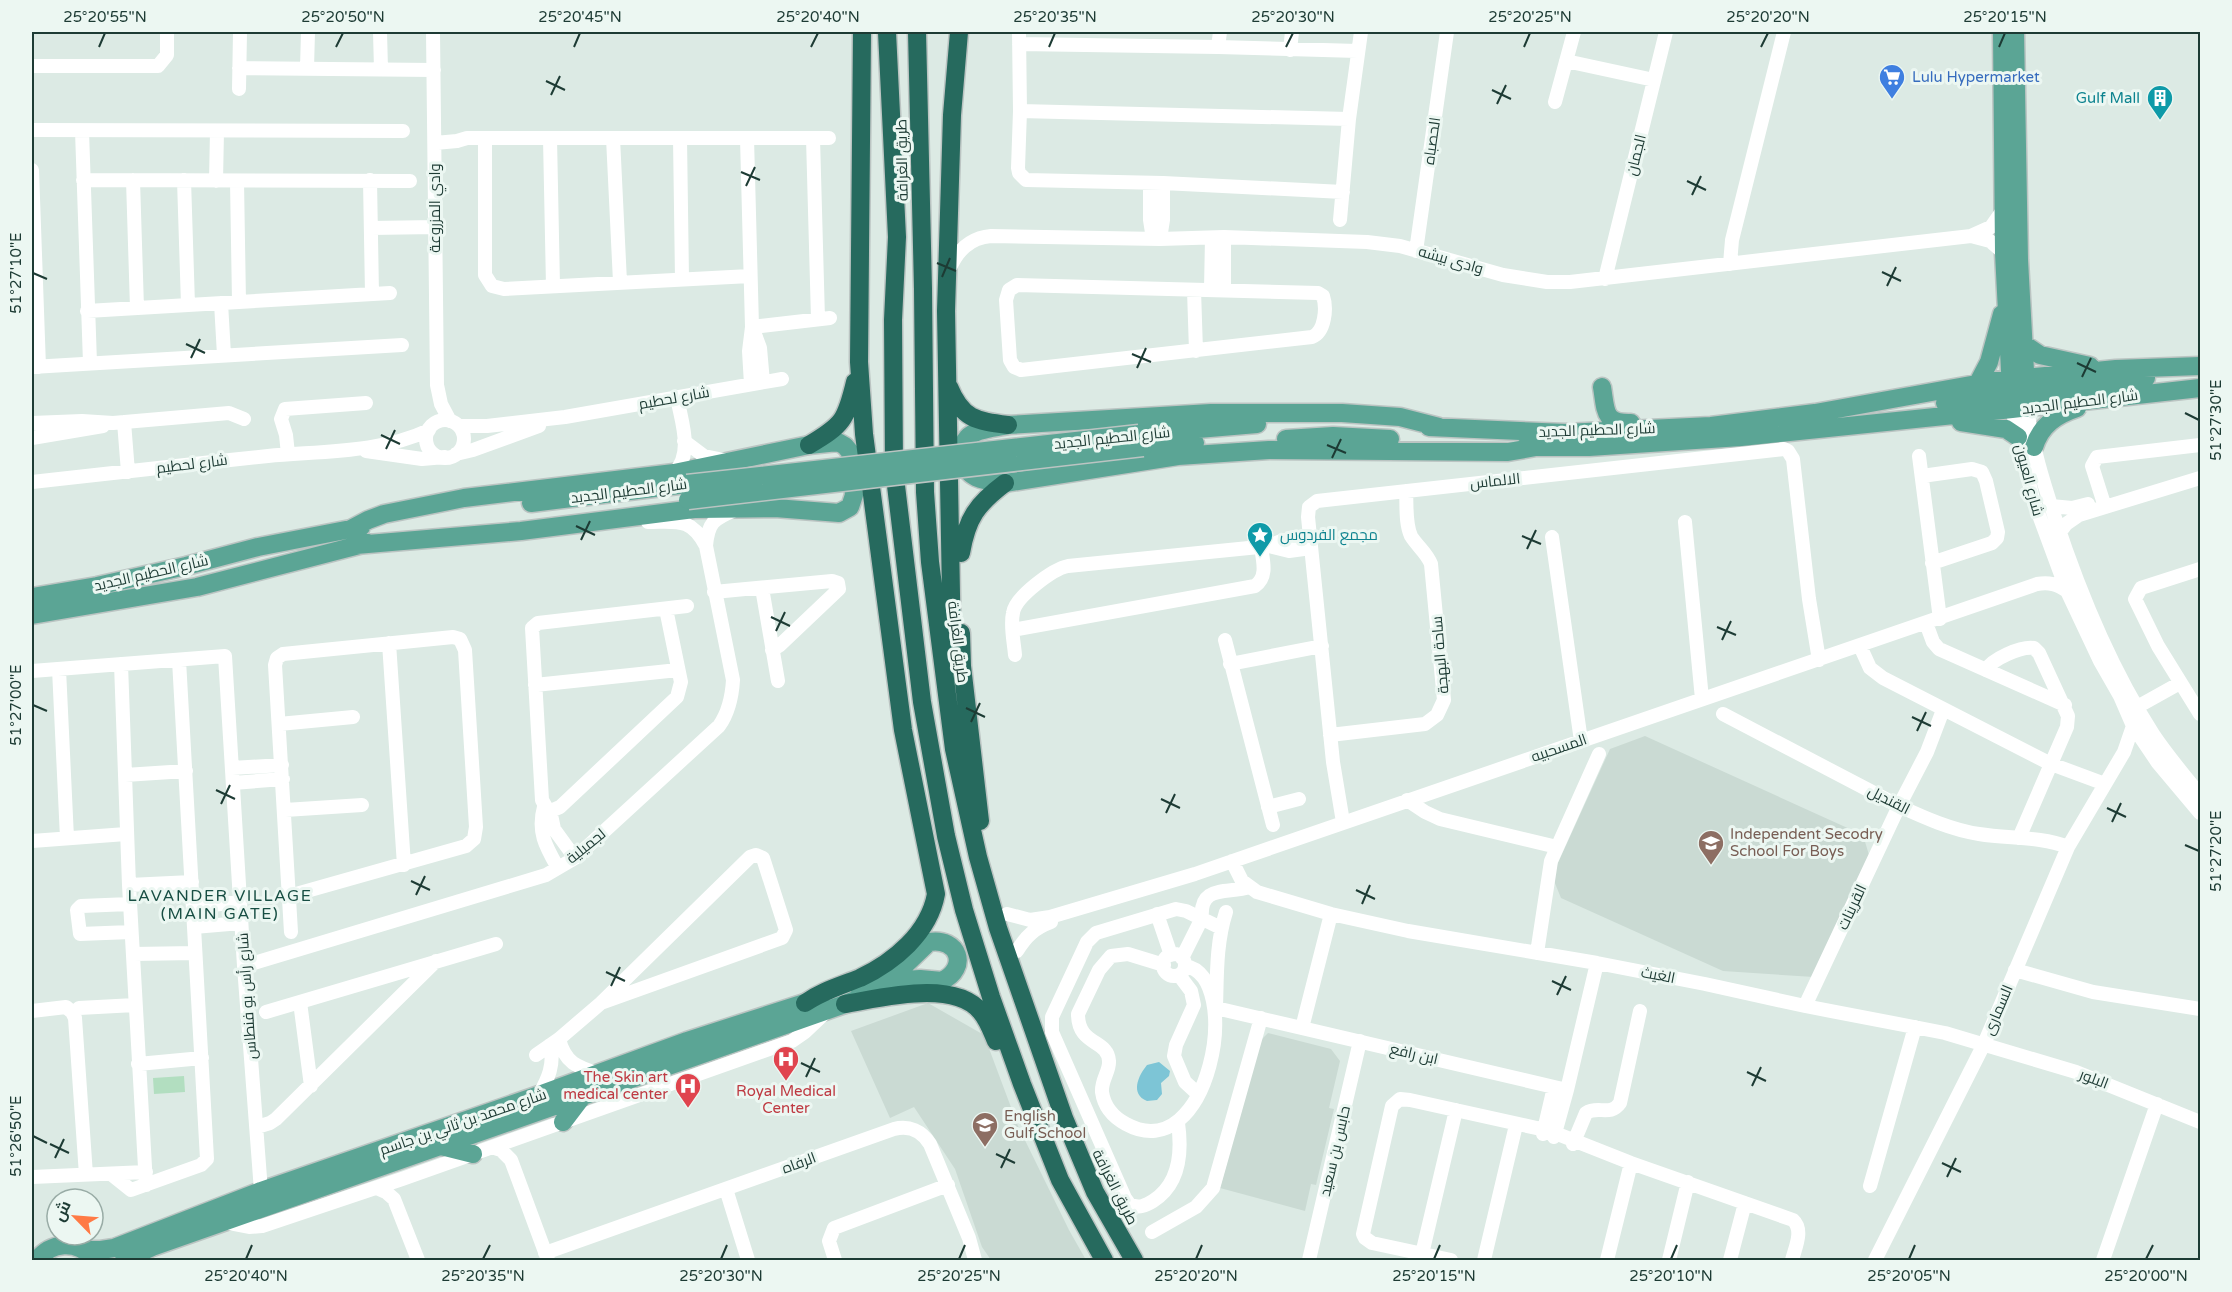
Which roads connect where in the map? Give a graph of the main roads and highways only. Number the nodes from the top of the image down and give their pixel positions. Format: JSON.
{"nodes":[{"id":1,"x":917,"y":32,"type":"edge"},
{"id":2,"x":949,"y":32,"type":"edge"},
{"id":3,"x":959,"y":32,"type":"edge"},
{"id":4,"x":2002,"y":32,"type":"edge"},
{"id":5,"x":2015,"y":32,"type":"edge"},
{"id":6,"x":863,"y":33,"type":"edge"},
{"id":7,"x":887,"y":34,"type":"edge"},
{"id":8,"x":955,"y":62,"type":"junction"},
{"id":9,"x":2006,"y":304,"type":"junction"},
{"id":10,"x":2025,"y":345,"type":"junction"},
{"id":11,"x":859,"y":362,"type":"junction"},
{"id":12,"x":2200,"y":367,"type":"edge"},
{"id":13,"x":2116,"y":369,"type":"junction"},
{"id":14,"x":947,"y":383,"type":"junction"},
{"id":15,"x":1978,"y":383,"type":"junction"},
{"id":16,"x":1602,"y":387,"type":"dead end"},
{"id":17,"x":2200,"y":388,"type":"edge"},
{"id":18,"x":2018,"y":394,"type":"junction"},
{"id":19,"x":2109,"y":398,"type":"junction"},
{"id":20,"x":947,"y":411,"type":"junction"},
{"id":21,"x":1927,"y":417,"type":"junction"},
{"id":22,"x":1881,"y":422,"type":"junction"},
{"id":23,"x":1008,"y":425,"type":"junction"},
{"id":24,"x":1710,"y":426,"type":"junction"},
{"id":25,"x":1439,"y":427,"type":"junction"},
{"id":26,"x":2018,"y":436,"type":"road end"},
{"id":27,"x":1141,"y":440,"type":"junction"},
{"id":28,"x":809,"y":445,"type":"junction"},
{"id":29,"x":1536,"y":447,"type":"junction"},
{"id":30,"x":2034,"y":447,"type":"road end"},
{"id":31,"x":1005,"y":483,"type":"junction"},
{"id":32,"x":683,"y":486,"type":"junction"},
{"id":33,"x":354,"y":537,"type":"junction"},
{"id":34,"x":961,"y":553,"type":"junction"},
{"id":35,"x":32,"y":597,"type":"edge"},
{"id":36,"x":32,"y":615,"type":"edge"},
{"id":37,"x":895,"y":678,"type":"junction"},
{"id":38,"x":954,"y":749,"type":"junction"},
{"id":39,"x":946,"y":836,"type":"junction"},
{"id":40,"x":805,"y":1003,"type":"junction"},
{"id":41,"x":837,"y":1006,"type":"junction"},
{"id":42,"x":1039,"y":1046,"type":"junction"},
{"id":43,"x":1022,"y":1084,"type":"junction"},
{"id":44,"x":582,"y":1097,"type":"junction"},
{"id":45,"x":564,"y":1122,"type":"road end"},
{"id":46,"x":441,"y":1146,"type":"junction"},
{"id":47,"x":473,"y":1154,"type":"road end"},
{"id":48,"x":89,"y":1255,"type":"edge"},
{"id":49,"x":37,"y":1260,"type":"edge"},
{"id":50,"x":124,"y":1260,"type":"edge"},
{"id":51,"x":1104,"y":1260,"type":"edge"},
{"id":52,"x":1134,"y":1260,"type":"edge"}],
"edges":[{"from":1,"to":38,"type":"highway","name":"طريق الغرافة"},
{"from":2,"to":8,"type":"highway"},
{"from":3,"to":8,"type":"highway"},
{"from":4,"to":9,"type":"main road","name":"شارع العيون"},
{"from":5,"to":10,"type":"main road","name":"شارع العيون"},
{"from":6,"to":11,"type":"highway"},
{"from":7,"to":39,"type":"highway","name":"طريق الغرافة"},
{"from":8,"to":14,"type":"highway"},
{"from":9,"to":15,"type":"main road"},
{"from":9,"to":18,"type":"main road","name":"شارع العيون"},
{"from":10,"to":13,"type":"main road"},
{"from":10,"to":18,"type":"main road","name":"شارع العيون"},
{"from":11,"to":28,"type":"highway"},
{"from":11,"to":37,"type":"highway"},
{"from":12,"to":13,"type":"main road","name":"شارع الحطيم الجديد"},
{"from":12,"to":18,"type":"main road"},
{"from":13,"to":18,"type":"main road","name":"شارع الحطيم الجديد"},
{"from":14,"to":20,"type":"highway"},
{"from":14,"to":23,"type":"highway"},
{"from":15,"to":18,"type":"main road","name":"شارع الحطيم الجديد"},
{"from":15,"to":24,"type":"main road","name":"شارع الحطيم الجديد"},
{"from":16,"to":24,"type":"main road"},
{"from":17,"to":19,"type":"main road","name":"شارع الحطيم الجديد"},
{"from":18,"to":19,"type":"main road","name":"شارع الحطيم الجديد"},
{"from":18,"to":21,"type":"main road","name":"شارع الحطيم الجديد"},
{"from":18,"to":22,"type":"main road"},
{"from":19,"to":30,"type":"main road"},
{"from":20,"to":34,"type":"highway"},
{"from":20,"to":38,"type":"highway"},
{"from":21,"to":22,"type":"main road","name":"شارع الحطيم الجديد"},
{"from":21,"to":26,"type":"main road"},
{"from":22,"to":29,"type":"main road","name":"شارع الحطيم الجديد"},
{"from":23,"to":25,"type":"main road"},
{"from":23,"to":31,"type":"main road"},
{"from":24,"to":25,"type":"main road","name":"شارع الحطيم الجديد"},
{"from":25,"to":27,"type":"main road","name":"شارع الحطيم الجديد"},
{"from":27,"to":29,"type":"main road","name":"شارع الحطيم الجديد"},
{"from":27,"to":32,"type":"main road","name":"شارع الحطيم الجديد","bridge":true},
{"from":28,"to":32,"type":"main road"},
{"from":28,"to":33,"type":"main road"},
{"from":29,"to":31,"type":"main road"},
{"from":31,"to":34,"type":"highway"},
{"from":32,"to":33,"type":"main road","name":"شارع الحطيم الجديد"},
{"from":32,"to":33,"type":"main road"},
{"from":33,"to":35,"type":"main road","name":"شارع الحطيم الجديد"},
{"from":33,"to":36,"type":"main road","name":"شارع الحطيم الجديد"},
{"from":34,"to":42,"type":"highway"},
{"from":37,"to":39,"type":"highway"},
{"from":37,"to":40,"type":"highway"},
{"from":38,"to":42,"type":"highway","name":"طريق الغرافة"},
{"from":39,"to":43,"type":"highway","name":"طريق الغرافة"},
{"from":40,"to":41,"type":"main road","name":"شارع محمد بن ثاني بن جاسم"},
{"from":40,"to":48,"type":"main road","name":"شارع محمد بن ثاني بن جاسم"},
{"from":41,"to":43,"type":"highway"},
{"from":41,"to":44,"type":"main road","name":"شارع محمد بن ثاني بن جاسم"},
{"from":42,"to":52,"type":"highway","name":"طريق الغرافة"},
{"from":43,"to":51,"type":"highway","name":"طريق الغرافة"},
{"from":44,"to":45,"type":"main road"},
{"from":44,"to":46,"type":"main road","name":"شارع محمد بن ثاني بن جاسم"},
{"from":46,"to":47,"type":"main road"},
{"from":46,"to":50,"type":"main road","name":"شارع محمد بن ثاني بن جاسم"},
{"from":48,"to":49,"type":"main road","name":"شارع محمد بن ثاني بن جاسم"}]}
